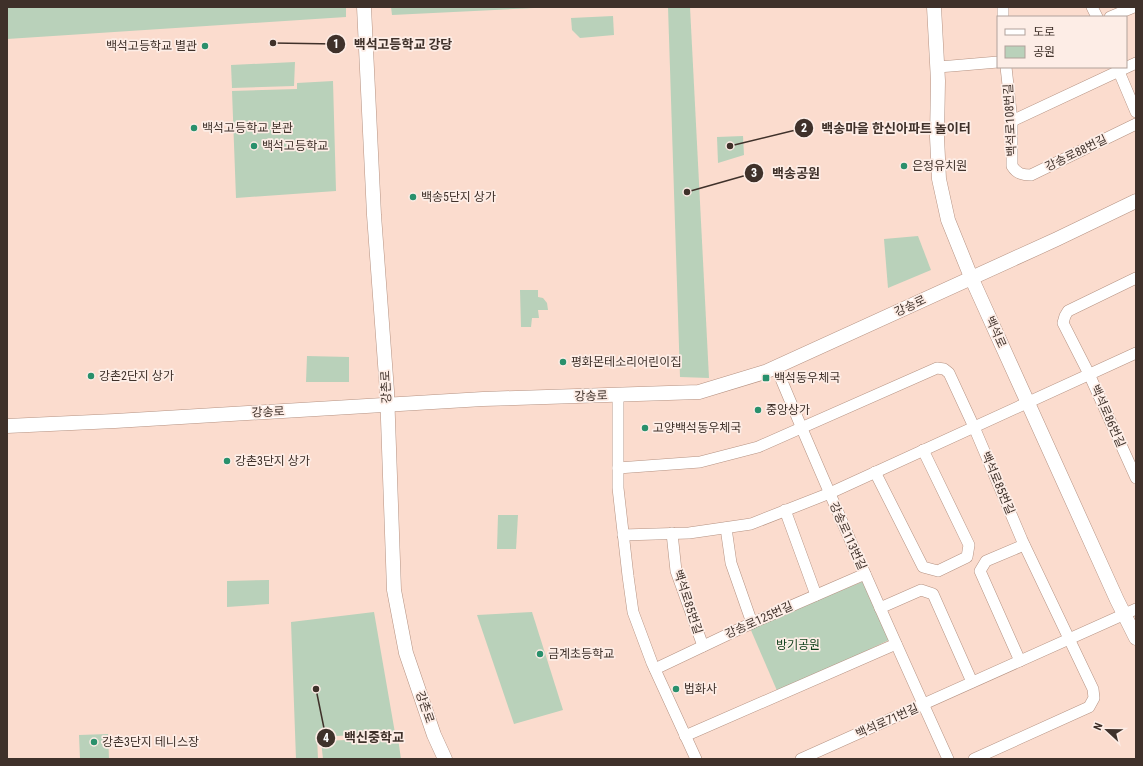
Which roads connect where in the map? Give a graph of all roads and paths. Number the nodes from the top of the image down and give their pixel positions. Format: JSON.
{"nodes":[{"id":1,"x":364,"y":7,"type":"edge"},
{"id":2,"x":934,"y":7,"type":"edge"},
{"id":3,"x":1092,"y":7,"type":"edge"},
{"id":4,"x":1134,"y":7,"type":"edge"},
{"id":5,"x":1097,"y":16,"type":"edge"},
{"id":6,"x":1112,"y":16,"type":"edge"},
{"id":7,"x":997,"y":62,"type":"edge"},
{"id":8,"x":937,"y":67,"type":"junction"},
{"id":9,"x":1006,"y":68,"type":"edge"},
{"id":10,"x":1118,"y":69,"type":"edge"},
{"id":11,"x":1136,"y":112,"type":"edge"},
{"id":12,"x":1012,"y":121,"type":"junction"},
{"id":13,"x":1136,"y":124,"type":"edge"},
{"id":14,"x":1015,"y":171,"type":"joint"},
{"id":15,"x":1136,"y":201,"type":"edge"},
{"id":16,"x":971,"y":277,"type":"junction"},
{"id":17,"x":1136,"y":278,"type":"edge"},
{"id":18,"x":1136,"y":353,"type":"edge"},
{"id":19,"x":776,"y":367,"type":"junction"},
{"id":20,"x":1089,"y":374,"type":"junction"},
{"id":21,"x":618,"y":395,"type":"junction"},
{"id":22,"x":1028,"y":402,"type":"junction"},
{"id":23,"x":387,"y":405,"type":"junction"},
{"id":24,"x":7,"y":426,"type":"edge"},
{"id":25,"x":974,"y":427,"type":"junction"},
{"id":26,"x":801,"y":428,"type":"junction"},
{"id":27,"x":924,"y":450,"type":"junction"},
{"id":28,"x":618,"y":468,"type":"junction"},
{"id":29,"x":875,"y":472,"type":"junction"},
{"id":30,"x":1136,"y":478,"type":"edge"},
{"id":31,"x":830,"y":493,"type":"junction"},
{"id":32,"x":786,"y":510,"type":"junction"},
{"id":33,"x":726,"y":528,"type":"junction"},
{"id":34,"x":672,"y":534,"type":"junction"},
{"id":35,"x":623,"y":535,"type":"junction"},
{"id":36,"x":1023,"y":542,"type":"junction"},
{"id":37,"x":865,"y":574,"type":"junction"},
{"id":38,"x":816,"y":595,"type":"junction"},
{"id":39,"x":880,"y":608,"type":"junction"},
{"id":40,"x":1130,"y":611,"type":"edge"},
{"id":41,"x":752,"y":623,"type":"junction"},
{"id":42,"x":1070,"y":638,"type":"junction"},
{"id":43,"x":1136,"y":638,"type":"edge"},
{"id":44,"x":896,"y":644,"type":"junction"},
{"id":45,"x":703,"y":646,"type":"junction"},
{"id":46,"x":1020,"y":661,"type":"junction"},
{"id":47,"x":655,"y":669,"type":"junction"},
{"id":48,"x":972,"y":682,"type":"junction"},
{"id":49,"x":923,"y":704,"type":"junction"},
{"id":50,"x":685,"y":736,"type":"junction"},
{"id":51,"x":445,"y":759,"type":"edge"},
{"id":52,"x":696,"y":759,"type":"edge"},
{"id":53,"x":801,"y":759,"type":"edge"},
{"id":54,"x":948,"y":759,"type":"edge"},
{"id":55,"x":974,"y":759,"type":"edge"}],
"edges":[{"from":1,"to":23,"type":"main road","name":"강촌로"},
{"from":2,"to":8,"type":"main road","name":"백석로"},
{"from":3,"to":5,"type":"street"},
{"from":4,"to":6,"type":"street"},
{"from":7,"to":8,"type":"street"},
{"from":8,"to":16,"type":"main road","name":"백석로"},
{"from":9,"to":12,"type":"street","name":"백석로108번길"},
{"from":10,"to":11,"type":"street"},
{"from":10,"to":12,"type":"street"},
{"from":12,"to":14,"type":"street","name":"백석로108번길"},
{"from":13,"to":14,"type":"street","name":"강송로88번길"},
{"from":15,"to":16,"type":"main road","name":"강송로"},
{"from":16,"to":19,"type":"main road","name":"강송로"},
{"from":16,"to":22,"type":"main road","name":"백석로"},
{"from":17,"to":20,"type":"street"},
{"from":18,"to":20,"type":"street","name":"백석로86번길"},
{"from":19,"to":21,"type":"main road","name":"강송로"},
{"from":19,"to":26,"type":"street","name":"강송로113번길"},
{"from":20,"to":22,"type":"street","name":"백석로86번길"},
{"from":20,"to":30,"type":"street","name":"백석로86번길"},
{"from":21,"to":23,"type":"main road","name":"강송로"},
{"from":21,"to":28,"type":"street"},
{"from":22,"to":25,"type":"street"},
{"from":22,"to":40,"type":"main road","name":"백석로"},
{"from":23,"to":24,"type":"main road","name":"강송로"},
{"from":23,"to":51,"type":"main road","name":"강촌로"},
{"from":25,"to":26,"type":"street"},
{"from":25,"to":27,"type":"street"},
{"from":25,"to":36,"type":"street","name":"백석로85번길"},
{"from":26,"to":28,"type":"street"},
{"from":26,"to":31,"type":"street","name":"강송로113번길"},
{"from":27,"to":29,"type":"street"},
{"from":27,"to":29,"type":"street"},
{"from":28,"to":35,"type":"street"},
{"from":29,"to":31,"type":"street"},
{"from":31,"to":32,"type":"street"},
{"from":31,"to":37,"type":"street","name":"강송로113번길"},
{"from":32,"to":33,"type":"street"},
{"from":32,"to":38,"type":"street"},
{"from":33,"to":34,"type":"street"},
{"from":33,"to":41,"type":"street"},
{"from":34,"to":35,"type":"street"},
{"from":34,"to":45,"type":"street","name":"백석로85번길"},
{"from":35,"to":47,"type":"street"},
{"from":36,"to":42,"type":"street"},
{"from":36,"to":46,"type":"street"},
{"from":37,"to":38,"type":"street","name":"강송로125번길"},
{"from":37,"to":39,"type":"street","name":"강송로113번길"},
{"from":38,"to":41,"type":"street","name":"강송로125번길"},
{"from":39,"to":44,"type":"street","name":"강송로113번길"},
{"from":39,"to":48,"type":"street"},
{"from":40,"to":42,"type":"street","name":"백석로71번길"},
{"from":40,"to":43,"type":"main road","name":"백석로"},
{"from":41,"to":45,"type":"street","name":"강송로125번길"},
{"from":42,"to":46,"type":"street","name":"백석로71번길"},
{"from":42,"to":55,"type":"street"},
{"from":44,"to":49,"type":"street","name":"강송로113번길"},
{"from":44,"to":50,"type":"street"},
{"from":45,"to":47,"type":"street","name":"강송로125번길"},
{"from":46,"to":48,"type":"street","name":"백석로71번길"},
{"from":47,"to":50,"type":"street"},
{"from":48,"to":49,"type":"street","name":"백석로71번길"},
{"from":49,"to":53,"type":"street","name":"백석로71번길"},
{"from":49,"to":54,"type":"street","name":"강송로113번길"},
{"from":50,"to":52,"type":"street"}]}
